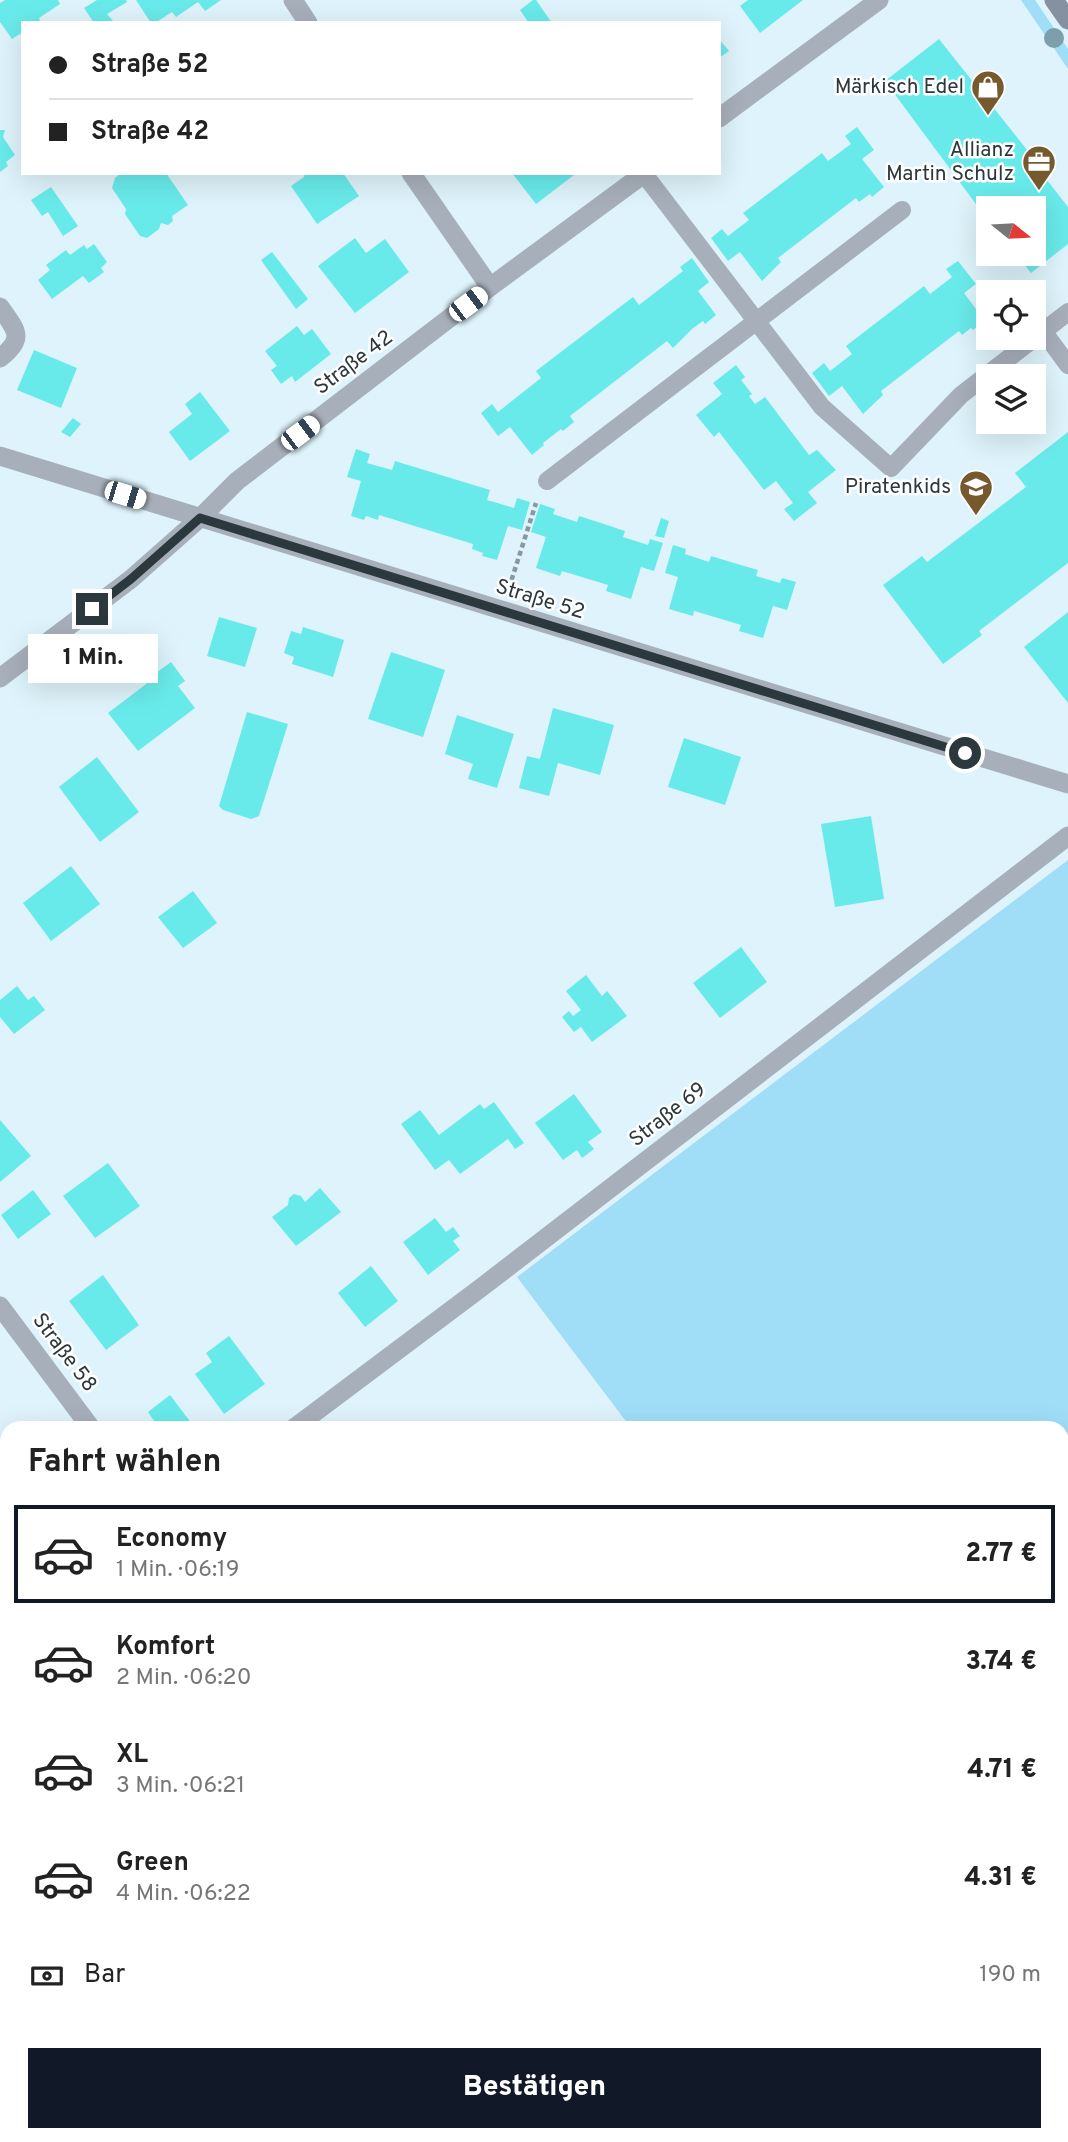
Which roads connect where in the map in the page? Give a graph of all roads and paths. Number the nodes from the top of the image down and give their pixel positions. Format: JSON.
{"nodes":[{"id":1,"x":293,"y":0,"type":"edge"},
{"id":2,"x":878,"y":0,"type":"edge"},
{"id":3,"x":1054,"y":0,"type":"edge"},
{"id":4,"x":1068,"y":20,"type":"edge"},
{"id":5,"x":307,"y":21,"type":"edge"},
{"id":6,"x":721,"y":117,"type":"edge"},
{"id":7,"x":412,"y":175,"type":"edge"},
{"id":8,"x":642,"y":175,"type":"edge"},
{"id":9,"x":647,"y":175,"type":"edge"},
{"id":10,"x":902,"y":210,"type":"dead end"},
{"id":11,"x":489,"y":288,"type":"junction"},
{"id":12,"x":0,"y":307,"type":"edge"},
{"id":13,"x":1068,"y":312,"type":"edge"},
{"id":14,"x":757,"y":321,"type":"junction"},
{"id":15,"x":1046,"y":329,"type":"edge"},
{"id":16,"x":1046,"y":334,"type":"edge"},
{"id":17,"x":1019,"y":350,"type":"edge"},
{"id":18,"x":0,"y":358,"type":"edge"},
{"id":19,"x":1068,"y":365,"type":"edge"},
{"id":20,"x":0,"y":456,"type":"edge"},
{"id":21,"x":547,"y":481,"type":"joint"},
{"id":22,"x":200,"y":518,"type":"junction"},
{"id":23,"x":502,"y":612,"type":"junction"},
{"id":24,"x":0,"y":678,"type":"edge"},
{"id":25,"x":1068,"y":785,"type":"edge"},
{"id":26,"x":1068,"y":836,"type":"edge"},
{"id":27,"x":0,"y":1306,"type":"edge"},
{"id":28,"x":86,"y":1421,"type":"edge"},
{"id":29,"x":303,"y":1421,"type":"edge"}],
"edges":[{"from":1,"to":5,"type":"street"},
{"from":2,"to":6,"type":"street"},
{"from":3,"to":4,"type":"main road"},
{"from":7,"to":11,"type":"street"},
{"from":8,"to":11,"type":"street","name":"Straße 42"},
{"from":9,"to":14,"type":"lane"},
{"from":10,"to":14,"type":"lane"},
{"from":11,"to":22,"type":"street","name":"Straße 42"},
{"from":12,"to":18,"type":"street"},
{"from":13,"to":15,"type":"lane"},
{"from":14,"to":17,"type":"lane"},
{"from":14,"to":21,"type":"lane"},
{"from":16,"to":19,"type":"lane"},
{"from":20,"to":22,"type":"street","name":"Straße 52"},
{"from":21,"to":23,"type":"path"},
{"from":22,"to":23,"type":"street","name":"Straße 52"},
{"from":22,"to":24,"type":"street","name":"Straße 42"},
{"from":23,"to":25,"type":"street","name":"Straße 52"},
{"from":26,"to":29,"type":"street","name":"Straße 69"},
{"from":27,"to":28,"type":"street","name":"Straße 58"}]}
